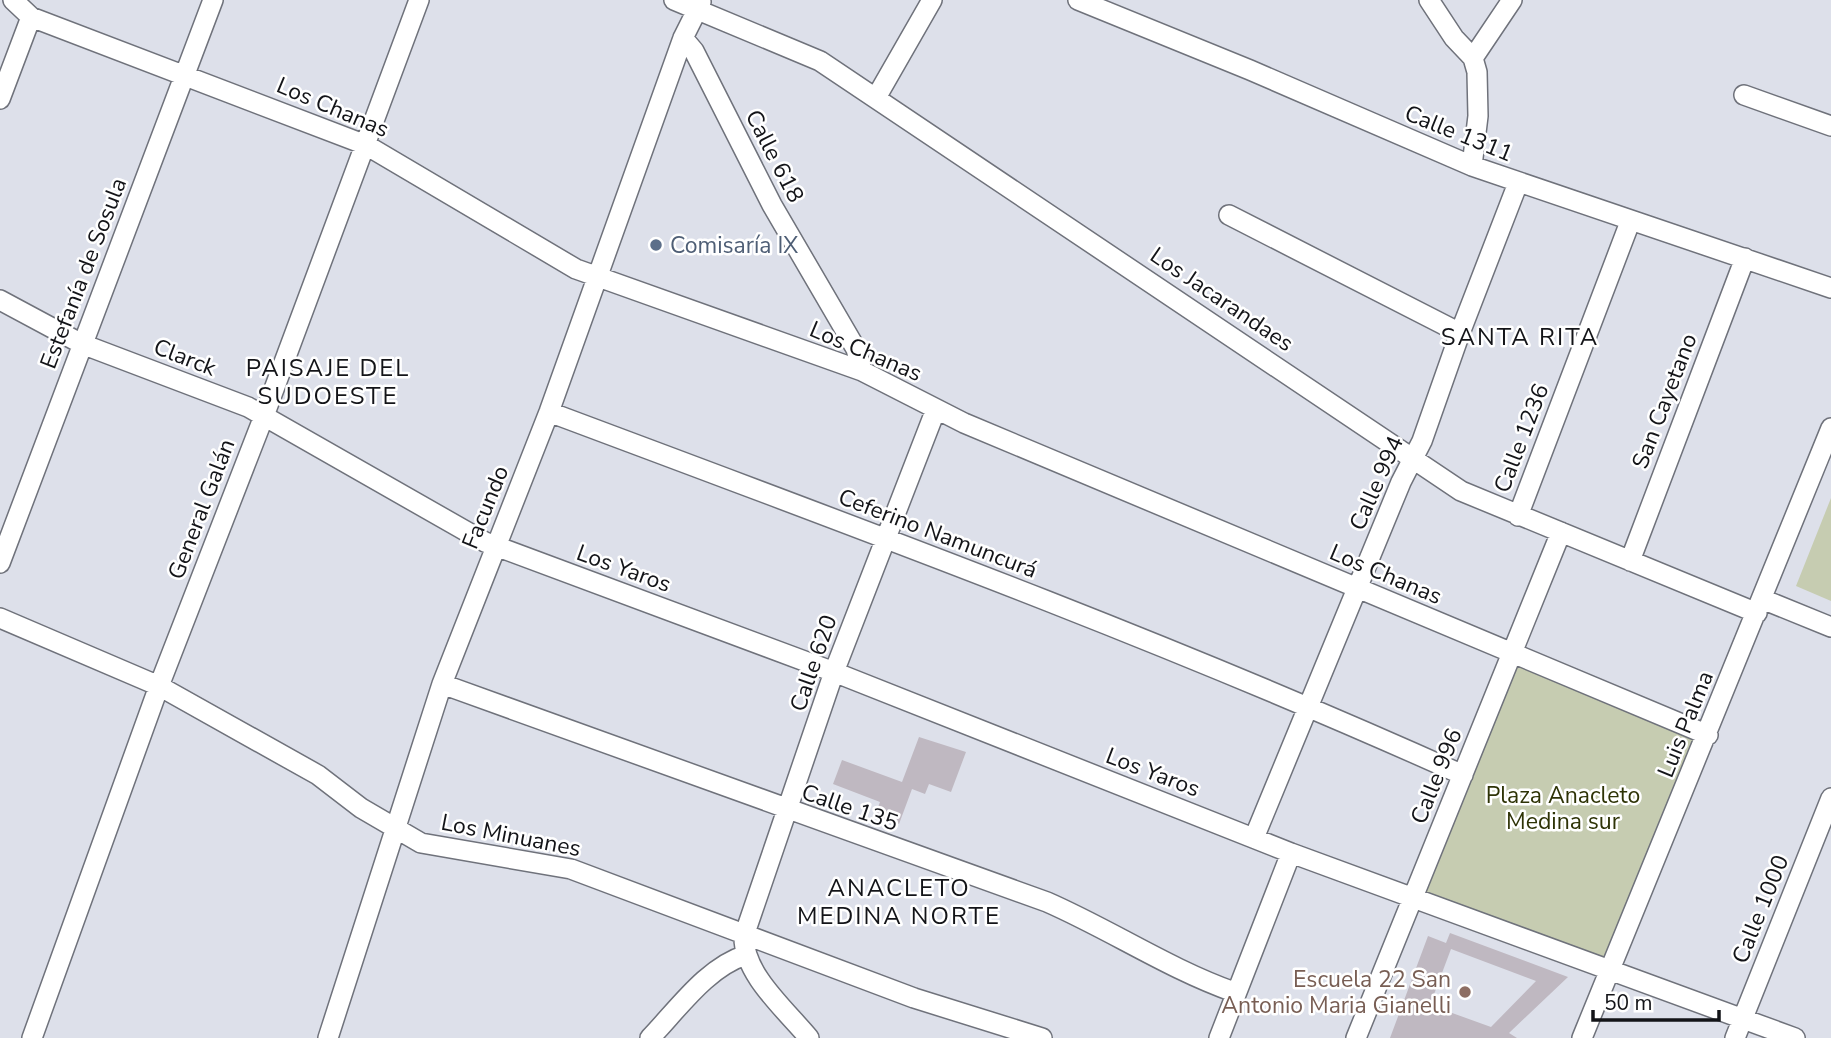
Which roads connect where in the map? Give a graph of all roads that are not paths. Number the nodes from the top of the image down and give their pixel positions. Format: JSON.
{"nodes":[{"id":1,"x":13,"y":0,"type":"edge"},
{"id":2,"x":213,"y":0,"type":"edge"},
{"id":3,"x":419,"y":0,"type":"edge"},
{"id":4,"x":674,"y":0,"type":"edge"},
{"id":5,"x":932,"y":0,"type":"edge"},
{"id":6,"x":1078,"y":0,"type":"edge"},
{"id":7,"x":1429,"y":0,"type":"edge"},
{"id":8,"x":1513,"y":0,"type":"edge"},
{"id":9,"x":699,"y":6,"type":"edge"},
{"id":10,"x":32,"y":17,"type":"junction"},
{"id":11,"x":683,"y":38,"type":"junction"},
{"id":12,"x":1473,"y":58,"type":"junction"},
{"id":13,"x":185,"y":73,"type":"junction"},
{"id":14,"x":1744,"y":95,"type":"dead end"},
{"id":15,"x":877,"y":96,"type":"junction"},
{"id":16,"x":0,"y":99,"type":"edge"},
{"id":17,"x":1831,"y":126,"type":"edge"},
{"id":18,"x":366,"y":145,"type":"junction"},
{"id":19,"x":1472,"y":166,"type":"junction"},
{"id":20,"x":1518,"y":183,"type":"junction"},
{"id":21,"x":1229,"y":215,"type":"dead end"},
{"id":22,"x":1630,"y":222,"type":"junction"},
{"id":23,"x":1745,"y":258,"type":"junction"},
{"id":24,"x":596,"y":276,"type":"junction"},
{"id":25,"x":1831,"y":288,"type":"edge"},
{"id":26,"x":0,"y":300,"type":"edge"},
{"id":27,"x":1460,"y":333,"type":"junction"},
{"id":28,"x":82,"y":344,"type":"junction"},
{"id":29,"x":862,"y":371,"type":"junction"},
{"id":30,"x":936,"y":409,"type":"junction"},
{"id":31,"x":549,"y":412,"type":"junction"},
{"id":32,"x":264,"y":416,"type":"junction"},
{"id":33,"x":1831,"y":428,"type":"edge"},
{"id":34,"x":1414,"y":458,"type":"junction"},
{"id":35,"x":1518,"y":516,"type":"junction"},
{"id":36,"x":1561,"y":533,"type":"junction"},
{"id":37,"x":884,"y":537,"type":"junction"},
{"id":38,"x":496,"y":547,"type":"junction"},
{"id":39,"x":1630,"y":561,"type":"junction"},
{"id":40,"x":0,"y":563,"type":"edge"},
{"id":41,"x":1357,"y":589,"type":"junction"},
{"id":42,"x":1760,"y":606,"type":"junction"},
{"id":43,"x":0,"y":618,"type":"edge"},
{"id":44,"x":1831,"y":627,"type":"edge"},
{"id":45,"x":1513,"y":653,"type":"junction"},
{"id":46,"x":834,"y":672,"type":"junction"},
{"id":47,"x":442,"y":684,"type":"junction"},
{"id":48,"x":159,"y":686,"type":"junction"},
{"id":49,"x":1308,"y":705,"type":"junction"},
{"id":50,"x":1708,"y":735,"type":"junction"},
{"id":51,"x":1463,"y":775,"type":"junction"},
{"id":52,"x":1831,"y":798,"type":"edge"},
{"id":53,"x":789,"y":811,"type":"junction"},
{"id":54,"x":395,"y":830,"type":"junction"},
{"id":55,"x":1254,"y":838,"type":"junction"},
{"id":56,"x":1292,"y":853,"type":"junction"},
{"id":57,"x":1413,"y":898,"type":"junction"},
{"id":58,"x":745,"y":945,"type":"junction"},
{"id":59,"x":1610,"y":969,"type":"junction"},
{"id":60,"x":1234,"y":992,"type":"junction"},
{"id":61,"x":1743,"y":1017,"type":"junction"},
{"id":62,"x":33,"y":1038,"type":"edge"},
{"id":63,"x":328,"y":1038,"type":"edge"},
{"id":64,"x":650,"y":1038,"type":"edge"},
{"id":65,"x":809,"y":1038,"type":"edge"},
{"id":66,"x":1042,"y":1038,"type":"edge"},
{"id":67,"x":1219,"y":1038,"type":"edge"},
{"id":68,"x":1356,"y":1038,"type":"edge"},
{"id":69,"x":1582,"y":1038,"type":"edge"},
{"id":70,"x":1735,"y":1038,"type":"edge"},
{"id":71,"x":1795,"y":1038,"type":"edge"}],
"edges":[{"from":1,"to":10,"type":"street","name":"Los Chanas"},
{"from":2,"to":13,"type":"street","name":"Estefanía de Sosula"},
{"from":3,"to":18,"type":"street","name":"General Galán"},
{"from":4,"to":9,"type":"street","name":"Los Jacarandaes"},
{"from":5,"to":15,"type":"street"},
{"from":6,"to":19,"type":"street","name":"Calle 1311"},
{"from":7,"to":12,"type":"street"},
{"from":8,"to":12,"type":"street"},
{"from":9,"to":11,"type":"street","name":"Facundo"},
{"from":9,"to":15,"type":"street","name":"Los Jacarandaes"},
{"from":10,"to":13,"type":"street","name":"Los Chanas"},
{"from":10,"to":16,"type":"street"},
{"from":11,"to":24,"type":"street","name":"Facundo"},
{"from":11,"to":29,"type":"street","name":"Calle 618"},
{"from":12,"to":19,"type":"street"},
{"from":13,"to":18,"type":"street","name":"Los Chanas"},
{"from":13,"to":28,"type":"street","name":"Estefanía de Sosula"},
{"from":14,"to":17,"type":"street"},
{"from":15,"to":34,"type":"street","name":"Los Jacarandaes"},
{"from":18,"to":24,"type":"street","name":"Los Chanas"},
{"from":18,"to":32,"type":"street","name":"General Galán"},
{"from":19,"to":20,"type":"street","name":"Calle 1311"},
{"from":20,"to":22,"type":"street","name":"Calle 1311"},
{"from":20,"to":27,"type":"street","name":"Calle 994"},
{"from":21,"to":27,"type":"street"},
{"from":22,"to":23,"type":"street","name":"Calle 1311"},
{"from":22,"to":35,"type":"street","name":"Calle 1236"},
{"from":23,"to":25,"type":"street","name":"Calle 1311"},
{"from":23,"to":39,"type":"street","name":"San Cayetano"},
{"from":24,"to":29,"type":"street","name":"Los Chanas"},
{"from":24,"to":31,"type":"street","name":"Facundo"},
{"from":26,"to":28,"type":"street","name":"Clarck"},
{"from":27,"to":34,"type":"street","name":"Calle 994"},
{"from":28,"to":32,"type":"street","name":"Clarck"},
{"from":28,"to":40,"type":"street","name":"Estefanía de Sosula"},
{"from":29,"to":30,"type":"street","name":"Los Chanas"},
{"from":30,"to":37,"type":"street","name":"Calle 620"},
{"from":30,"to":41,"type":"street","name":"Los Chanas"},
{"from":31,"to":37,"type":"street","name":"Ceferino Namuncurá"},
{"from":31,"to":38,"type":"street","name":"Facundo"},
{"from":32,"to":38,"type":"street","name":"Clarck"},
{"from":32,"to":48,"type":"street","name":"General Galán"},
{"from":33,"to":42,"type":"street","name":"Luis Palma"},
{"from":34,"to":35,"type":"street","name":"Los Jacarandaes"},
{"from":34,"to":41,"type":"street","name":"Calle 994"},
{"from":35,"to":36,"type":"street","name":"Los Jacarandaes"},
{"from":36,"to":39,"type":"street","name":"Los Jacarandaes"},
{"from":36,"to":45,"type":"street","name":"Calle 996"},
{"from":37,"to":46,"type":"street","name":"Calle 620"},
{"from":37,"to":49,"type":"street","name":"Ceferino Namuncurá"},
{"from":38,"to":46,"type":"street","name":"Los Yaros"},
{"from":38,"to":47,"type":"street","name":"Facundo"},
{"from":39,"to":42,"type":"street","name":"Los Jacarandaes"},
{"from":41,"to":45,"type":"street","name":"Los Chanas"},
{"from":41,"to":49,"type":"street","name":"Calle 994"},
{"from":42,"to":44,"type":"street","name":"Los Jacarandaes"},
{"from":42,"to":50,"type":"street","name":"Luis Palma"},
{"from":43,"to":48,"type":"street","name":"Los Minuanes"},
{"from":45,"to":50,"type":"street","name":"Los Chanas"},
{"from":45,"to":51,"type":"street","name":"Calle 996"},
{"from":46,"to":53,"type":"street","name":"Calle 620"},
{"from":46,"to":55,"type":"street","name":"Los Yaros"},
{"from":47,"to":53,"type":"street","name":"Calle 135"},
{"from":47,"to":54,"type":"street","name":"Facundo"},
{"from":48,"to":54,"type":"street","name":"Los Minuanes"},
{"from":48,"to":62,"type":"street","name":"General Galán"},
{"from":49,"to":51,"type":"street","name":"Ceferino Namuncurá"},
{"from":49,"to":55,"type":"street","name":"Calle 994"},
{"from":50,"to":59,"type":"street","name":"Luis Palma"},
{"from":51,"to":57,"type":"street","name":"Calle 996"},
{"from":52,"to":61,"type":"street","name":"Calle 1000"},
{"from":53,"to":58,"type":"street","name":"Calle 620"},
{"from":53,"to":60,"type":"street","name":"Calle 135"},
{"from":54,"to":58,"type":"street","name":"Los Minuanes"},
{"from":54,"to":63,"type":"street","name":"Facundo"},
{"from":55,"to":56,"type":"street","name":"Los Yaros"},
{"from":56,"to":57,"type":"street","name":"Los Yaros"},
{"from":56,"to":60,"type":"street"},
{"from":57,"to":59,"type":"street","name":"Los Yaros"},
{"from":57,"to":68,"type":"street","name":"Calle 996"},
{"from":58,"to":64,"type":"street"},
{"from":58,"to":65,"type":"street"},
{"from":58,"to":66,"type":"street","name":"Los Minuanes"},
{"from":59,"to":61,"type":"street","name":"Los Yaros"},
{"from":59,"to":69,"type":"street","name":"Luis Palma"},
{"from":60,"to":67,"type":"street"},
{"from":61,"to":70,"type":"street","name":"Calle 1000"},
{"from":61,"to":71,"type":"street","name":"Los Yaros"}]}
